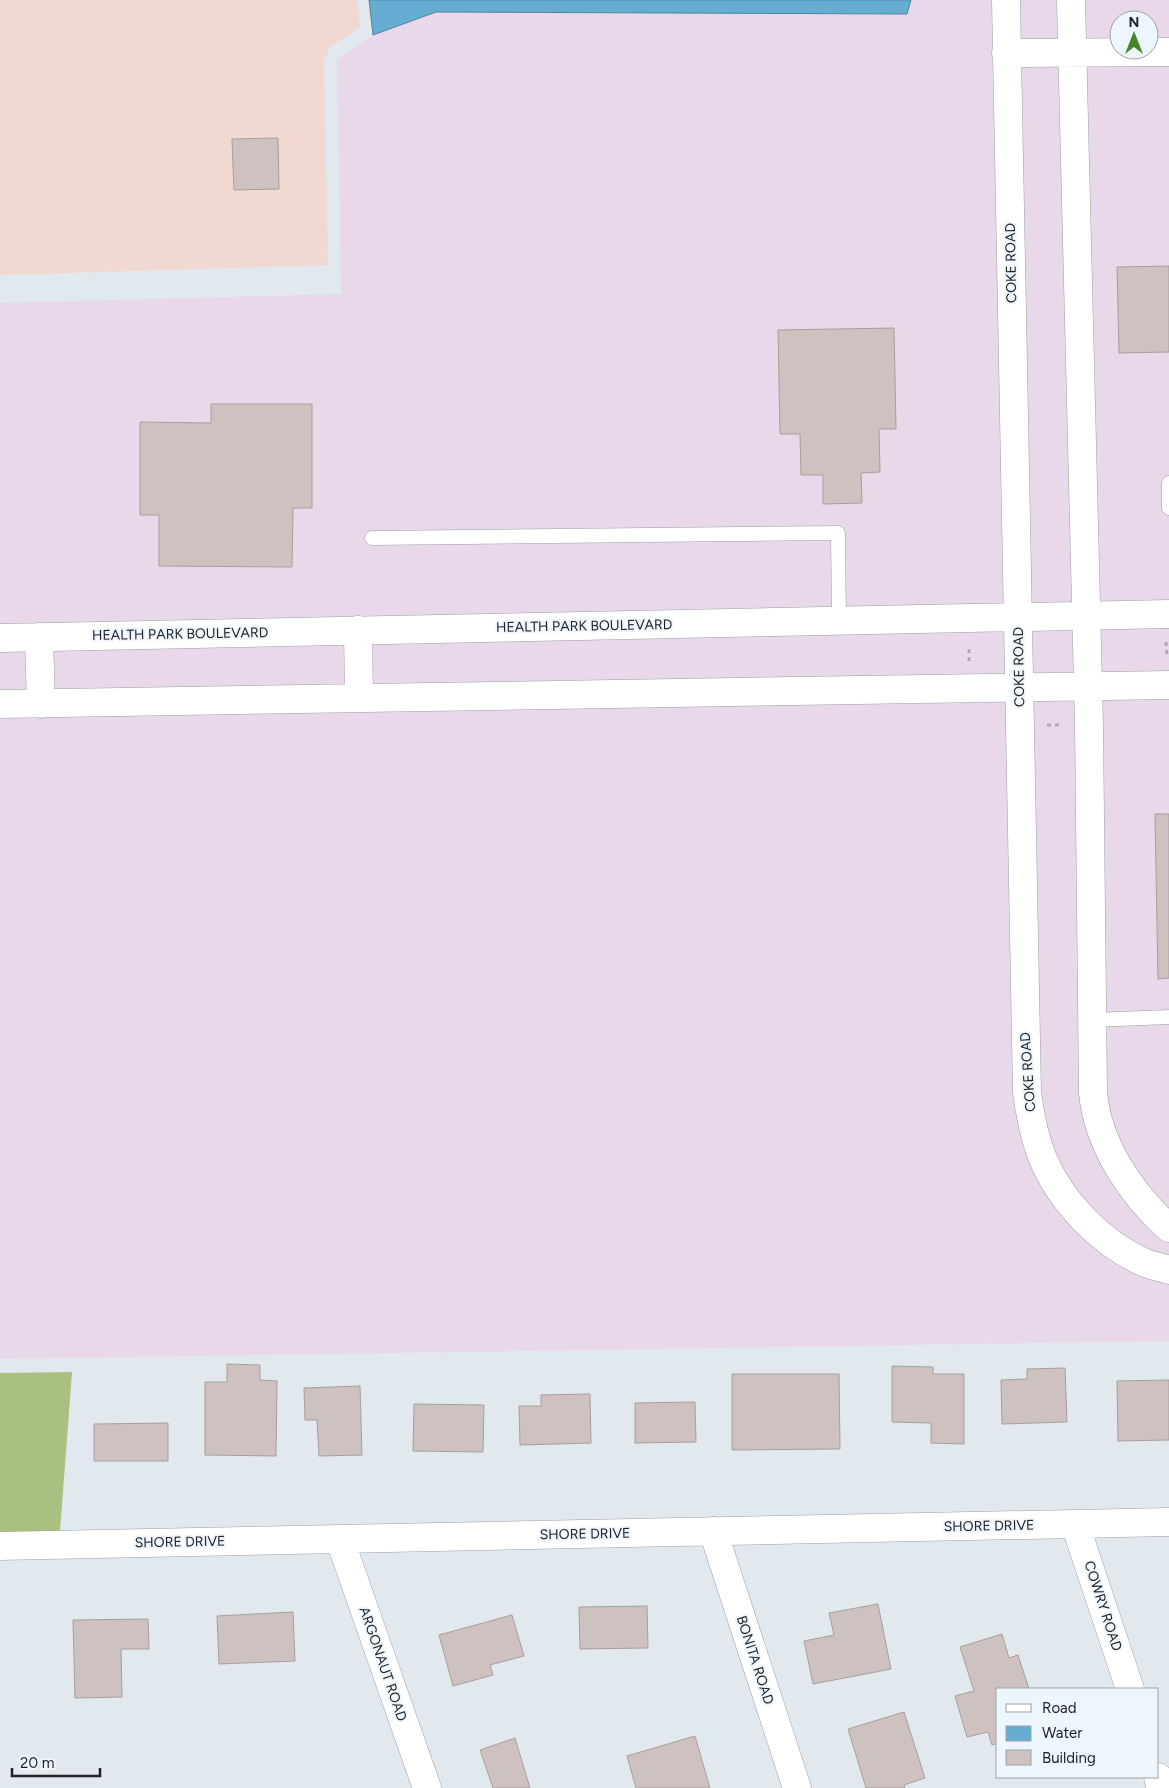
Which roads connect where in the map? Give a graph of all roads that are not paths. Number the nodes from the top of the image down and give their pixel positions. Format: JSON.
{"nodes":[{"id":1,"x":1006,"y":0,"type":"edge"},
{"id":2,"x":1071,"y":0,"type":"edge"},
{"id":3,"x":1169,"y":52,"type":"edge"},
{"id":4,"x":1006,"y":53,"type":"junction"},
{"id":5,"x":1073,"y":54,"type":"junction"},
{"id":6,"x":1169,"y":483,"type":"edge"},
{"id":7,"x":1169,"y":508,"type":"edge"},
{"id":8,"x":372,"y":538,"type":"dead end"},
{"id":9,"x":1169,"y":614,"type":"edge"},
{"id":10,"x":1086,"y":616,"type":"junction"},
{"id":11,"x":1019,"y":618,"type":"junction"},
{"id":12,"x":839,"y":621,"type":"junction"},
{"id":13,"x":358,"y":630,"type":"junction"},
{"id":14,"x":39,"y":637,"type":"junction"},
{"id":15,"x":0,"y":638,"type":"edge"},
{"id":16,"x":1088,"y":685,"type":"junction"},
{"id":17,"x":1169,"y":685,"type":"edge"},
{"id":18,"x":1019,"y":686,"type":"junction"},
{"id":19,"x":359,"y":697,"type":"junction"},
{"id":20,"x":0,"y":704,"type":"edge"},
{"id":21,"x":41,"y":704,"type":"junction"},
{"id":22,"x":1169,"y":1017,"type":"edge"},
{"id":23,"x":1093,"y":1020,"type":"junction"},
{"id":24,"x":1169,"y":1228,"type":"edge"},
{"id":25,"x":1169,"y":1270,"type":"edge"},
{"id":26,"x":1169,"y":1522,"type":"edge"},
{"id":27,"x":1075,"y":1524,"type":"junction"},
{"id":28,"x":713,"y":1531,"type":"junction"},
{"id":29,"x":340,"y":1540,"type":"junction"},
{"id":30,"x":0,"y":1546,"type":"edge"},
{"id":31,"x":1130,"y":1688,"type":"edge"},
{"id":32,"x":427,"y":1788,"type":"edge"},
{"id":33,"x":797,"y":1788,"type":"edge"}],
"edges":[{"from":1,"to":4,"type":"street","name":"COKE ROAD"},
{"from":2,"to":5,"type":"street"},
{"from":3,"to":5,"type":"street"},
{"from":4,"to":5,"type":"street"},
{"from":4,"to":11,"type":"street","name":"COKE ROAD"},
{"from":5,"to":10,"type":"street"},
{"from":6,"to":7,"type":"lane"},
{"from":8,"to":12,"type":"lane"},
{"from":9,"to":10,"type":"street","name":"HEALTH PARK BOULEVARD"},
{"from":10,"to":11,"type":"street","name":"HEALTH PARK BOULEVARD"},
{"from":10,"to":16,"type":"street"},
{"from":11,"to":12,"type":"street","name":"HEALTH PARK BOULEVARD"},
{"from":11,"to":18,"type":"street","name":"COKE ROAD"},
{"from":12,"to":13,"type":"street","name":"HEALTH PARK BOULEVARD"},
{"from":13,"to":14,"type":"street","name":"HEALTH PARK BOULEVARD"},
{"from":13,"to":19,"type":"street"},
{"from":14,"to":15,"type":"street","name":"HEALTH PARK BOULEVARD"},
{"from":14,"to":21,"type":"street"},
{"from":16,"to":17,"type":"street"},
{"from":16,"to":18,"type":"street"},
{"from":16,"to":23,"type":"street"},
{"from":18,"to":19,"type":"street"},
{"from":18,"to":25,"type":"street","name":"COKE ROAD"},
{"from":19,"to":21,"type":"street"},
{"from":20,"to":21,"type":"street"},
{"from":22,"to":23,"type":"lane"},
{"from":23,"to":24,"type":"street"},
{"from":26,"to":27,"type":"street","name":"SHORE DRIVE"},
{"from":27,"to":28,"type":"street","name":"SHORE DRIVE"},
{"from":27,"to":31,"type":"street","name":"COWRY ROAD"},
{"from":28,"to":29,"type":"street","name":"SHORE DRIVE"},
{"from":28,"to":33,"type":"street","name":"BONITA ROAD"},
{"from":29,"to":30,"type":"street","name":"SHORE DRIVE"},
{"from":29,"to":32,"type":"street","name":"ARGONAUT ROAD"}]}
